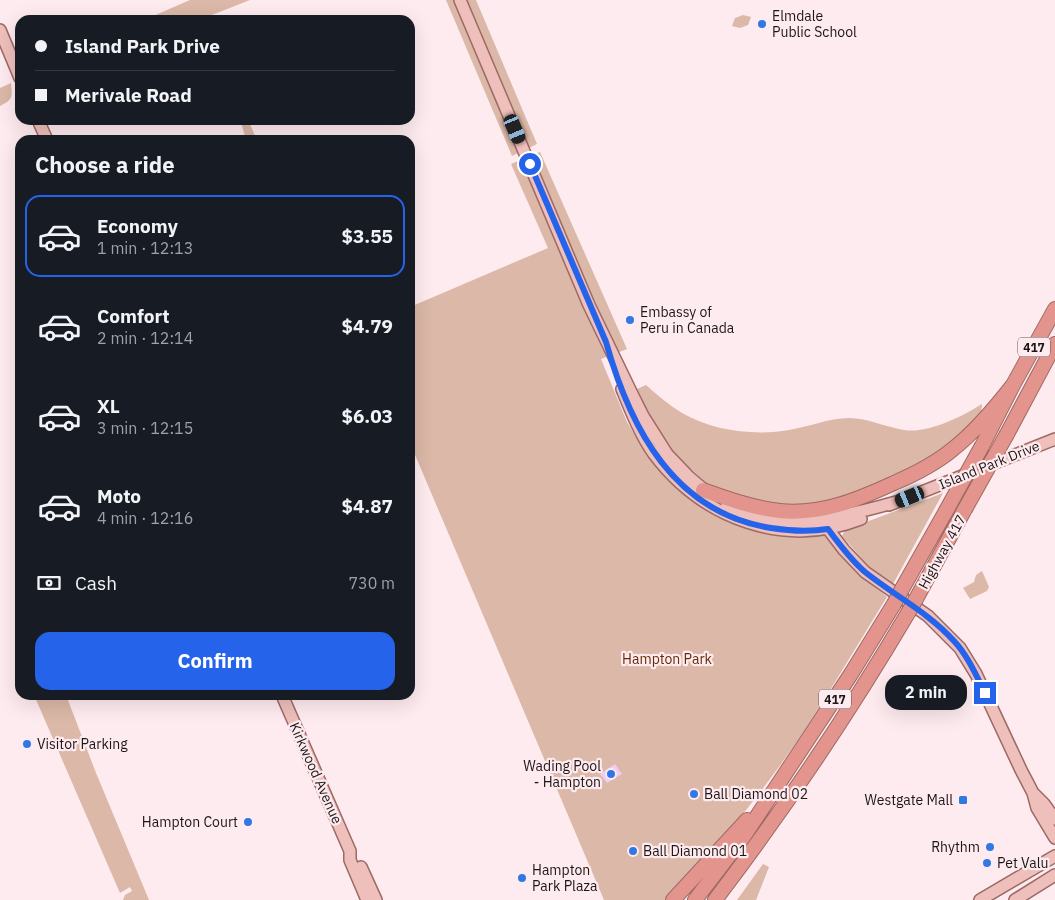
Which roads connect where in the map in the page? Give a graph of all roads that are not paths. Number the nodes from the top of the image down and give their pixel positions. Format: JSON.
{"nodes":[{"id":1,"x":460,"y":0,"type":"edge"},
{"id":2,"x":0,"y":30,"type":"edge"},
{"id":3,"x":15,"y":66,"type":"edge"},
{"id":4,"x":1055,"y":309,"type":"edge"},
{"id":5,"x":606,"y":342,"type":"junction"},
{"id":6,"x":1055,"y":344,"type":"edge"},
{"id":7,"x":1013,"y":385,"type":"junction"},
{"id":8,"x":1055,"y":439,"type":"edge"},
{"id":9,"x":703,"y":490,"type":"junction"},
{"id":10,"x":896,"y":502,"type":"junction"},
{"id":11,"x":811,"y":521,"type":"junction"},
{"id":12,"x":828,"y":529,"type":"junction"},
{"id":13,"x":284,"y":700,"type":"edge"},
{"id":14,"x":773,"y":792,"type":"junction"},
{"id":15,"x":1033,"y":793,"type":"junction"},
{"id":16,"x":1055,"y":819,"type":"edge"},
{"id":17,"x":1055,"y":838,"type":"edge"},
{"id":18,"x":350,"y":851,"type":"junction"},
{"id":19,"x":1055,"y":856,"type":"edge"},
{"id":20,"x":1055,"y":875,"type":"edge"},
{"id":21,"x":367,"y":900,"type":"edge"},
{"id":22,"x":376,"y":900,"type":"edge"},
{"id":23,"x":673,"y":900,"type":"edge"},
{"id":24,"x":695,"y":900,"type":"edge"},
{"id":25,"x":715,"y":900,"type":"edge"},
{"id":26,"x":980,"y":900,"type":"edge"},
{"id":27,"x":1015,"y":900,"type":"edge"}],
"edges":[{"from":1,"to":5,"type":"main road","name":"Island Park Drive"},
{"from":2,"to":3,"type":"main road"},
{"from":4,"to":7,"type":"highway","number":"417"},
{"from":5,"to":9,"type":"main road","name":"Island Park Drive"},
{"from":5,"to":12,"type":"main road","name":"Island Park Drive"},
{"from":6,"to":25,"type":"highway","name":"Highway 417","number":"417","bridge":true},
{"from":7,"to":9,"type":"highway"},
{"from":7,"to":14,"type":"highway","number":"417","bridge":true},
{"from":8,"to":10,"type":"main road","name":"Island Park Drive"},
{"from":9,"to":11,"type":"main road","name":"Island Park Drive"},
{"from":10,"to":11,"type":"main road","name":"Island Park Drive"},
{"from":10,"to":12,"type":"main road","name":"Island Park Drive"},
{"from":11,"to":12,"type":"main road"},
{"from":12,"to":15,"type":"main road"},
{"from":13,"to":18,"type":"main road","name":"Kirkwood Avenue"},
{"from":14,"to":23,"type":"highway"},
{"from":14,"to":24,"type":"highway","number":"417"},
{"from":15,"to":16,"type":"main road"},
{"from":15,"to":17,"type":"main road"},
{"from":18,"to":21,"type":"main road","name":"Kirkwood Avenue"},
{"from":18,"to":22,"type":"main road","name":"Kirkwood Avenue"},
{"from":19,"to":26,"type":"main road"},
{"from":20,"to":27,"type":"main road"}]}
